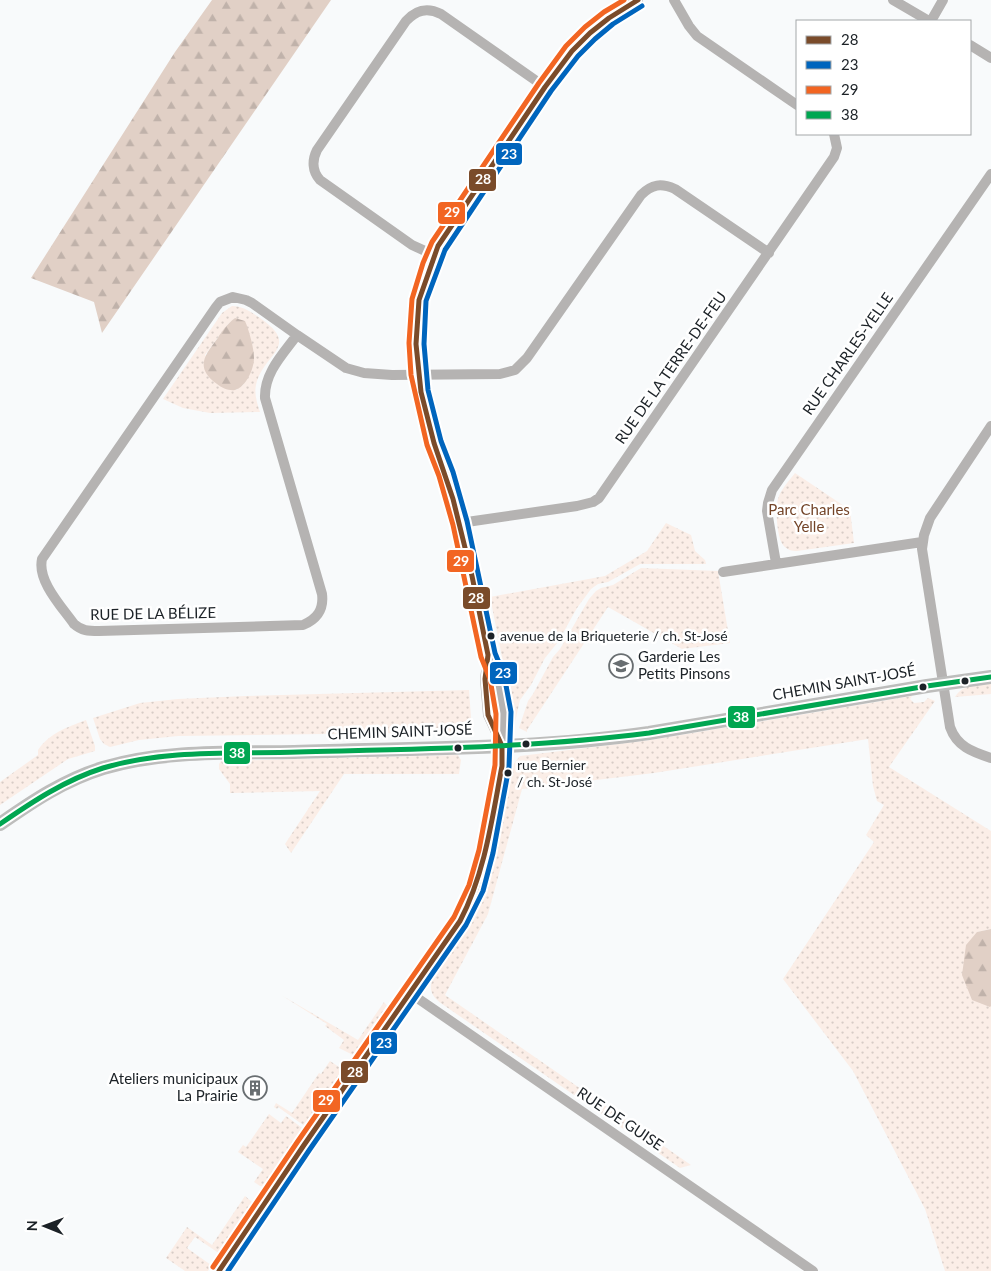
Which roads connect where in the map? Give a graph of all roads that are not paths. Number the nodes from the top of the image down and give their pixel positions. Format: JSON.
{"nodes":[{"id":1,"x":638,"y":0,"type":"edge"},
{"id":2,"x":674,"y":0,"type":"edge"},
{"id":3,"x":893,"y":0,"type":"edge"},
{"id":4,"x":943,"y":0,"type":"edge"},
{"id":5,"x":928,"y":20,"type":"edge"},
{"id":6,"x":931,"y":20,"type":"edge"},
{"id":7,"x":971,"y":46,"type":"edge"},
{"id":8,"x":991,"y":58,"type":"edge"},
{"id":9,"x":545,"y":87,"type":"junction"},
{"id":10,"x":796,"y":104,"type":"edge"},
{"id":11,"x":834,"y":135,"type":"edge"},
{"id":12,"x":991,"y":174,"type":"edge"},
{"id":13,"x":769,"y":253,"type":"junction"},
{"id":14,"x":434,"y":255,"type":"junction"},
{"id":15,"x":297,"y":335,"type":"junction"},
{"id":16,"x":418,"y":374,"type":"junction"},
{"id":17,"x":991,"y":426,"type":"edge"},
{"id":18,"x":460,"y":523,"type":"junction"},
{"id":19,"x":922,"y":542,"type":"junction"},
{"id":20,"x":776,"y":563,"type":"junction"},
{"id":21,"x":723,"y":572,"type":"dead end"},
{"id":22,"x":488,"y":655,"type":"junction"},
{"id":23,"x":991,"y":677,"type":"edge"},
{"id":24,"x":943,"y":683,"type":"junction"},
{"id":25,"x":502,"y":746,"type":"junction"},
{"id":26,"x":991,"y":758,"type":"edge"},
{"id":27,"x":0,"y":824,"type":"edge"},
{"id":28,"x":410,"y":993,"type":"junction"},
{"id":29,"x":219,"y":1271,"type":"edge"},
{"id":30,"x":813,"y":1271,"type":"edge"}],
"edges":[{"from":1,"to":9,"type":"street"},
{"from":2,"to":10,"type":"street"},
{"from":3,"to":5,"type":"street"},
{"from":4,"to":6,"type":"street"},
{"from":7,"to":8,"type":"street"},
{"from":9,"to":14,"type":"street"},
{"from":9,"to":14,"type":"street"},
{"from":11,"to":13,"type":"street","name":"RUE DE LA TERRE-DE-FEU"},
{"from":12,"to":20,"type":"street","name":"RUE CHARLES-YELLE"},
{"from":13,"to":16,"type":"street","name":"RUE DE LA BÉLIZE"},
{"from":13,"to":18,"type":"street","name":"RUE DE LA TERRE-DE-FEU"},
{"from":14,"to":16,"type":"street"},
{"from":15,"to":15,"type":"street","name":"RUE DE LA BÉLIZE"},
{"from":15,"to":16,"type":"street","name":"RUE DE LA BÉLIZE"},
{"from":16,"to":18,"type":"street"},
{"from":17,"to":19,"type":"street"},
{"from":18,"to":22,"type":"street"},
{"from":19,"to":20,"type":"street"},
{"from":19,"to":24,"type":"street"},
{"from":20,"to":21,"type":"street"},
{"from":22,"to":25,"type":"street"},
{"from":22,"to":25,"type":"street"},
{"from":23,"to":24,"type":"street","name":"CHEMIN SAINT-JOSÉ"},
{"from":24,"to":25,"type":"street","name":"CHEMIN SAINT-JOSÉ"},
{"from":24,"to":26,"type":"street"},
{"from":25,"to":27,"type":"street","name":"CHEMIN SAINT-JOSÉ"},
{"from":25,"to":28,"type":"street"},
{"from":28,"to":29,"type":"street"},
{"from":28,"to":30,"type":"street","name":"RUE DE GUISE"}]}
